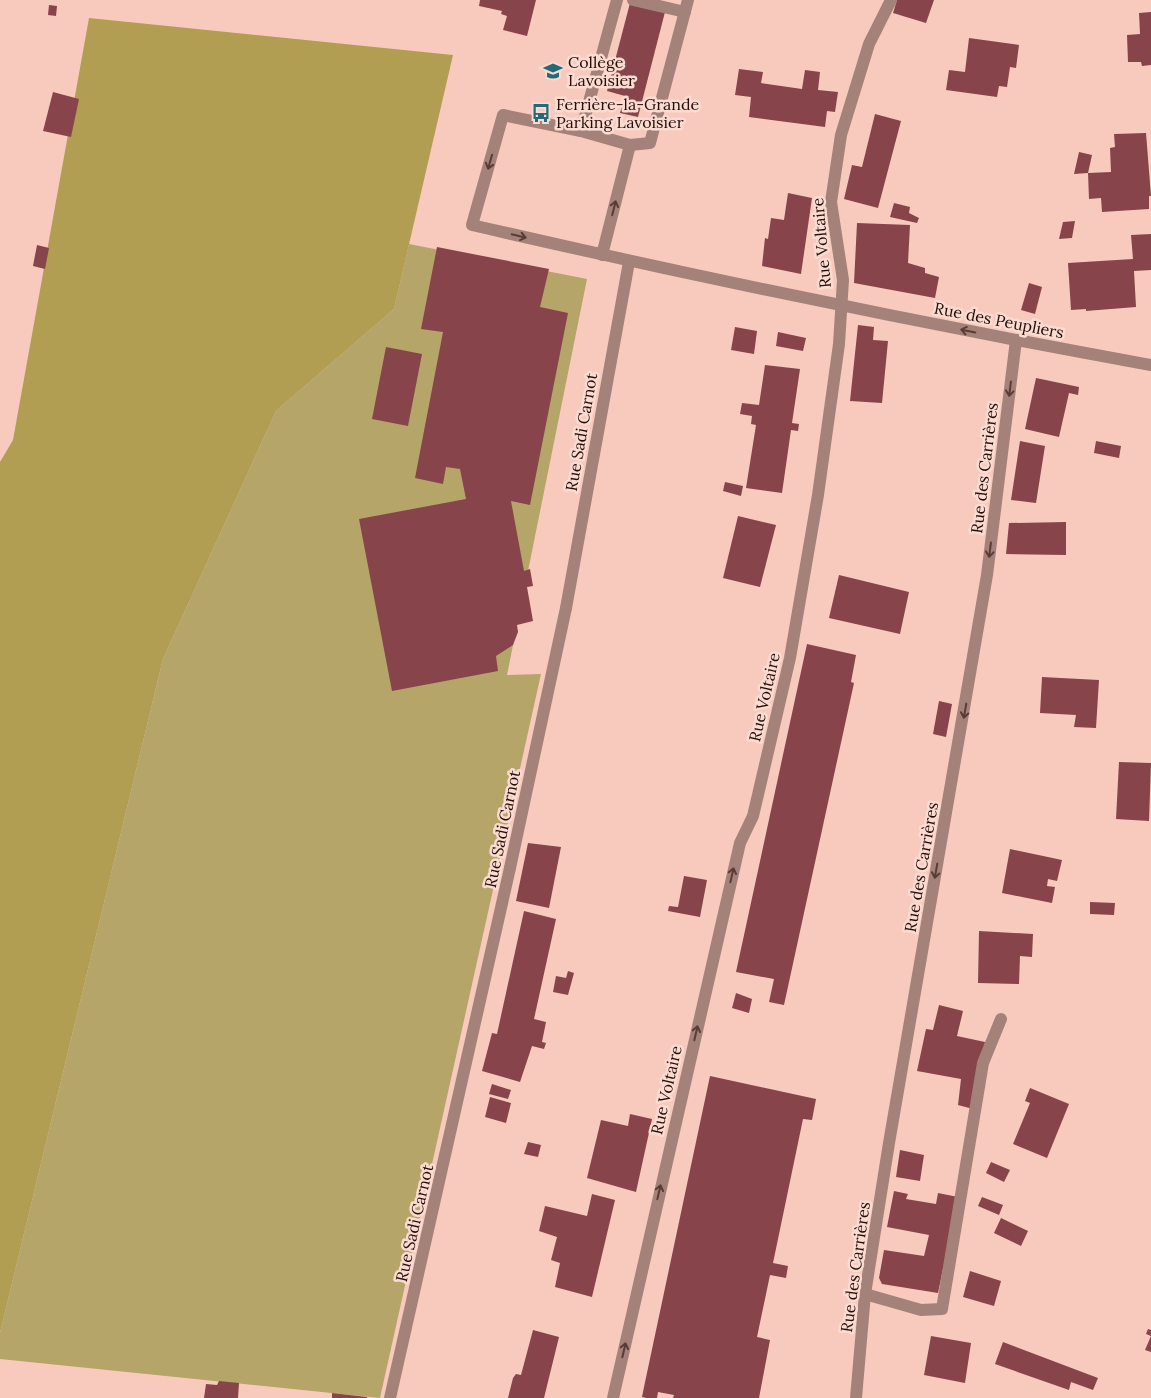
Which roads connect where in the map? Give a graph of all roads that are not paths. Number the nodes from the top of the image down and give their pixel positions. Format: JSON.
{"nodes":[{"id":1,"x":617,"y":0,"type":"edge"},
{"id":2,"x":633,"y":0,"type":"edge"},
{"id":3,"x":891,"y":0,"type":"edge"},
{"id":4,"x":686,"y":6,"type":"edge"},
{"id":5,"x":581,"y":131,"type":"junction"},
{"id":6,"x":630,"y":145,"type":"junction"},
{"id":7,"x":602,"y":255,"type":"junction"},
{"id":8,"x":629,"y":262,"type":"junction"},
{"id":9,"x":842,"y":305,"type":"junction"},
{"id":10,"x":1016,"y":340,"type":"junction"},
{"id":11,"x":1151,"y":365,"type":"edge"},
{"id":12,"x":1001,"y":1019,"type":"dead end"},
{"id":13,"x":865,"y":1294,"type":"junction"},
{"id":14,"x":390,"y":1398,"type":"edge"},
{"id":15,"x":613,"y":1398,"type":"edge"},
{"id":16,"x":856,"y":1398,"type":"edge"}],
"edges":[{"from":1,"to":5,"type":"street"},
{"from":2,"to":4,"type":"street"},
{"from":3,"to":9,"type":"street","name":"Rue Voltaire"},
{"from":4,"to":6,"type":"street"},
{"from":5,"to":6,"type":"street"},
{"from":5,"to":7,"type":"street","name":"Rue des Peupliers","one_way":true},
{"from":7,"to":6,"type":"street","one_way":true},
{"from":7,"to":8,"type":"street","name":"Rue des Peupliers"},
{"from":8,"to":9,"type":"street","name":"Rue des Peupliers"},
{"from":8,"to":14,"type":"street","name":"Rue Sadi Carnot"},
{"from":10,"to":9,"type":"street","name":"Rue des Peupliers","one_way":true},
{"from":15,"to":9,"type":"street","name":"Rue Voltaire","one_way":true},
{"from":10,"to":11,"type":"street","name":"Rue des Peupliers"},
{"from":10,"to":13,"type":"street","name":"Rue des Carrières","one_way":true},
{"from":12,"to":13,"type":"street"},
{"from":13,"to":16,"type":"street","name":"Rue des Carrières"}]}
